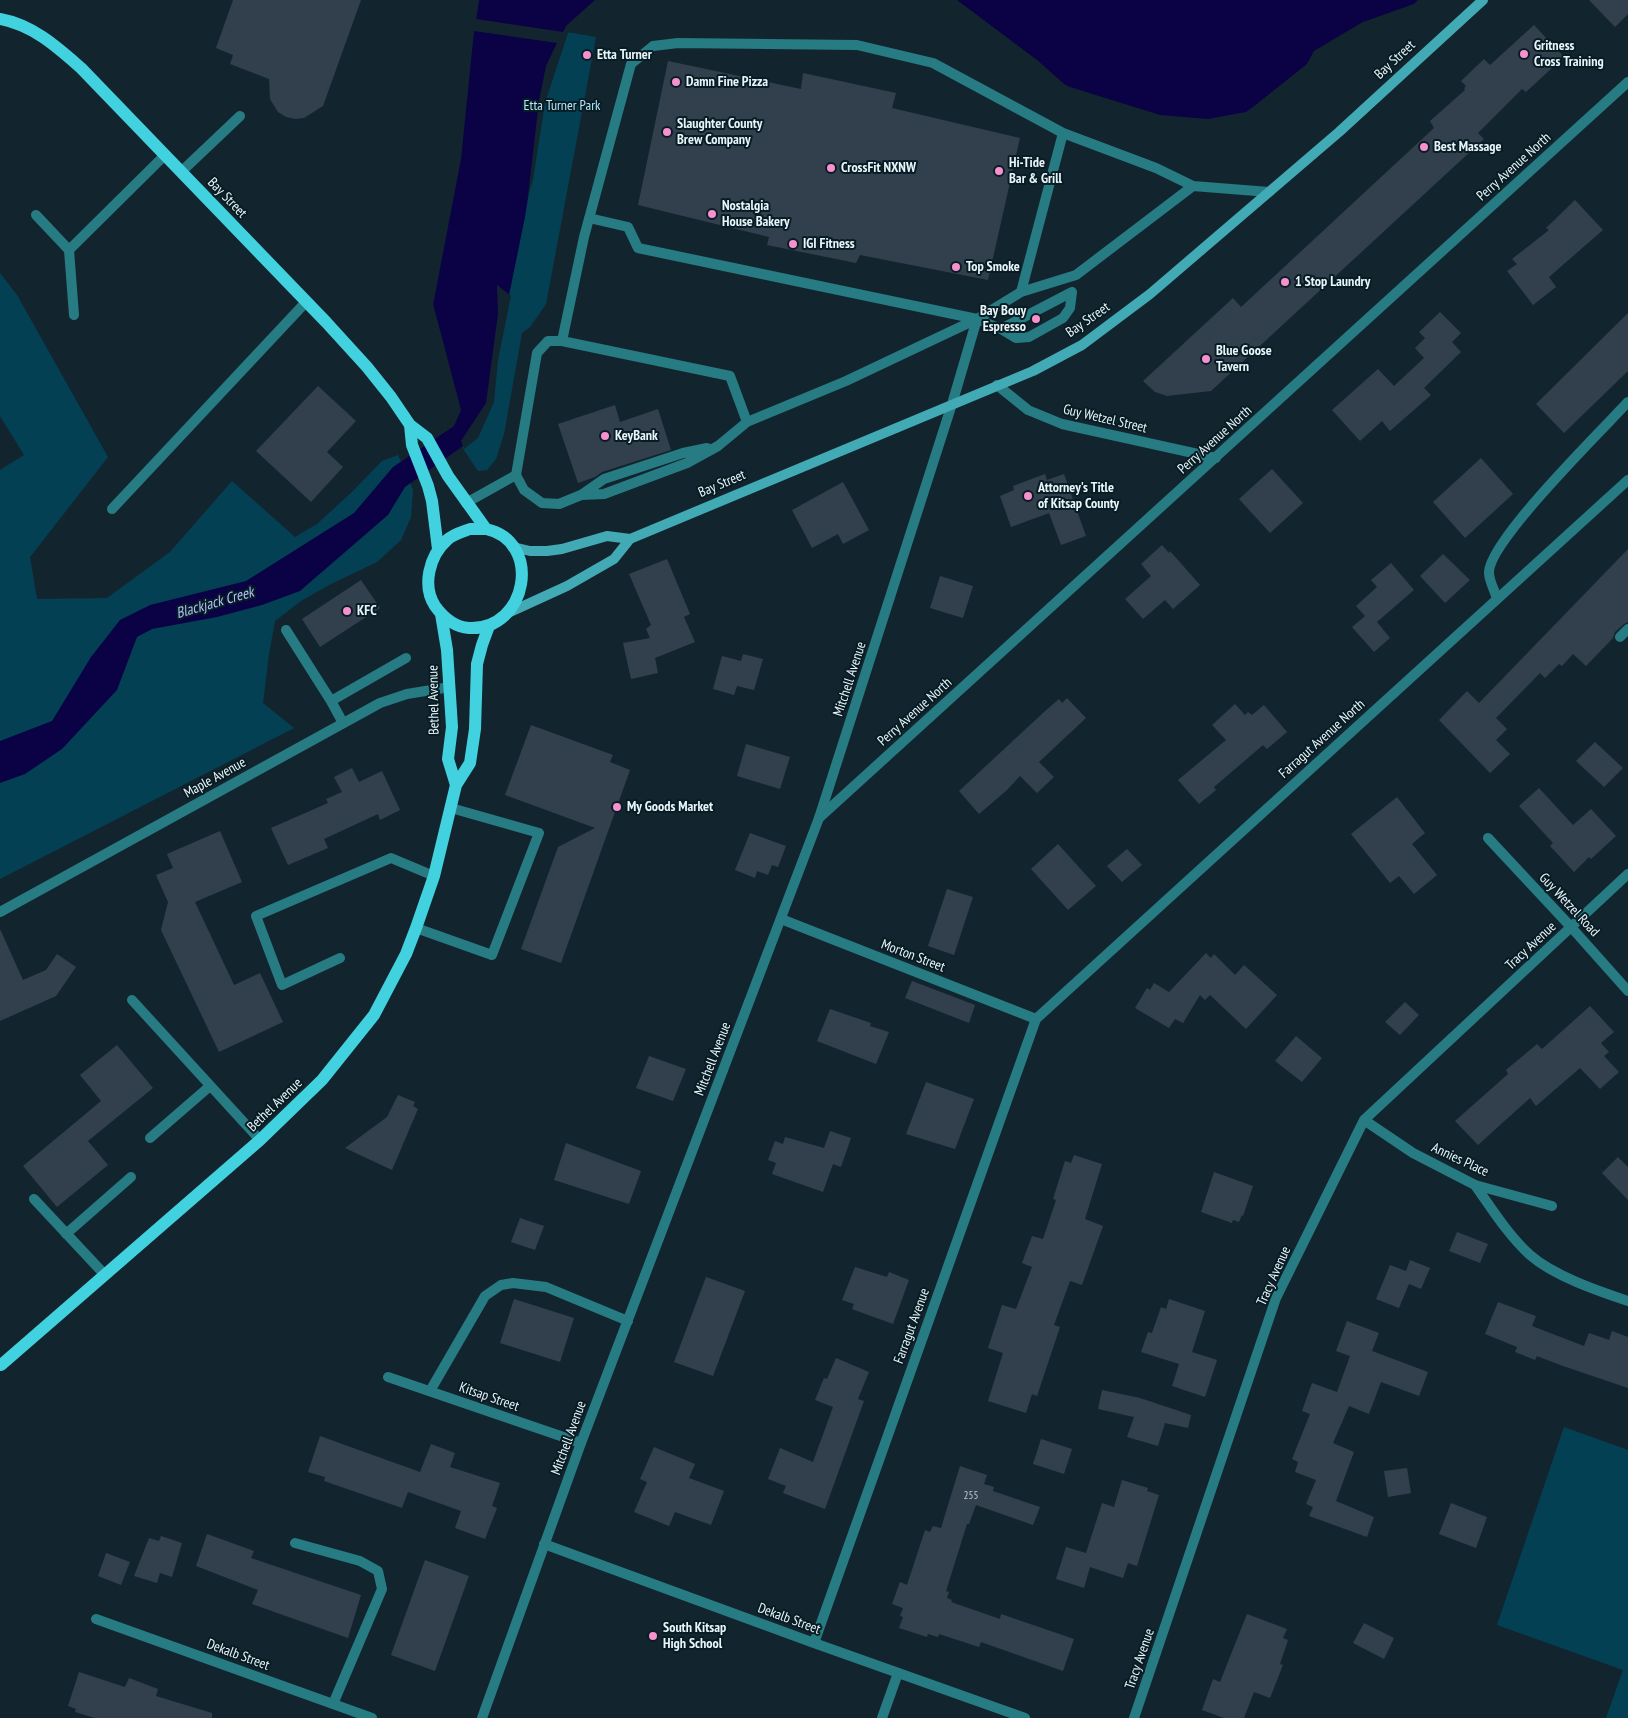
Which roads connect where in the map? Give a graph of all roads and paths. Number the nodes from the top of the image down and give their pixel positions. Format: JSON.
{"nodes":[{"id":1,"x":1483,"y":0,"type":"edge"},
{"id":2,"x":0,"y":19,"type":"edge"},
{"id":3,"x":1628,"y":82,"type":"edge"},
{"id":4,"x":240,"y":116,"type":"dead end"},
{"id":5,"x":1063,"y":133,"type":"junction"},
{"id":6,"x":165,"y":155,"type":"junction"},
{"id":7,"x":181,"y":172,"type":"junction"},
{"id":8,"x":1193,"y":186,"type":"junction"},
{"id":9,"x":1269,"y":192,"type":"junction"},
{"id":10,"x":36,"y":215,"type":"dead end"},
{"id":11,"x":589,"y":218,"type":"junction"},
{"id":12,"x":69,"y":250,"type":"junction"},
{"id":13,"x":1021,"y":292,"type":"junction"},
{"id":14,"x":306,"y":302,"type":"junction"},
{"id":15,"x":74,"y":315,"type":"dead end"},
{"id":16,"x":977,"y":319,"type":"junction"},
{"id":17,"x":1001,"y":329,"type":"junction"},
{"id":18,"x":562,"y":341,"type":"junction"},
{"id":19,"x":997,"y":385,"type":"junction"},
{"id":20,"x":1628,"y":402,"type":"edge"},
{"id":21,"x":952,"y":404,"type":"junction"},
{"id":22,"x":747,"y":422,"type":"junction"},
{"id":23,"x":410,"y":425,"type":"junction"},
{"id":24,"x":1216,"y":458,"type":"junction"},
{"id":25,"x":516,"y":475,"type":"junction"},
{"id":26,"x":1628,"y":480,"type":"edge"},
{"id":27,"x":466,"y":503,"type":"junction"},
{"id":28,"x":112,"y":509,"type":"dead end"},
{"id":29,"x":486,"y":530,"type":"junction"},
{"id":30,"x":630,"y":539,"type":"junction"},
{"id":31,"x":513,"y":548,"type":"junction"},
{"id":32,"x":438,"y":549,"type":"junction"},
{"id":33,"x":1497,"y":599,"type":"junction"},
{"id":34,"x":508,"y":613,"type":"junction"},
{"id":35,"x":441,"y":614,"type":"junction"},
{"id":36,"x":489,"y":626,"type":"junction"},
{"id":37,"x":1628,"y":629,"type":"edge"},
{"id":38,"x":286,"y":630,"type":"dead end"},
{"id":39,"x":1620,"y":637,"type":"dead end"},
{"id":40,"x":406,"y":658,"type":"dead end"},
{"id":41,"x":450,"y":687,"type":"junction"},
{"id":42,"x":331,"y":701,"type":"junction"},
{"id":43,"x":343,"y":723,"type":"junction"},
{"id":44,"x":456,"y":785,"type":"junction"},
{"id":45,"x":451,"y":808,"type":"junction"},
{"id":46,"x":819,"y":818,"type":"junction"},
{"id":47,"x":1488,"y":838,"type":"dead end"},
{"id":48,"x":1628,"y":874,"type":"edge"},
{"id":49,"x":434,"y":876,"type":"junction"},
{"id":50,"x":0,"y":912,"type":"edge"},
{"id":51,"x":781,"y":919,"type":"junction"},
{"id":52,"x":1571,"y":927,"type":"junction"},
{"id":53,"x":416,"y":928,"type":"junction"},
{"id":54,"x":340,"y":958,"type":"dead end"},
{"id":55,"x":1628,"y":991,"type":"edge"},
{"id":56,"x":132,"y":1000,"type":"dead end"},
{"id":57,"x":1036,"y":1019,"type":"junction"},
{"id":58,"x":210,"y":1086,"type":"junction"},
{"id":59,"x":1364,"y":1120,"type":"junction"},
{"id":60,"x":150,"y":1138,"type":"dead end"},
{"id":61,"x":260,"y":1140,"type":"junction"},
{"id":62,"x":131,"y":1177,"type":"dead end"},
{"id":63,"x":1475,"y":1185,"type":"junction"},
{"id":64,"x":34,"y":1199,"type":"dead end"},
{"id":65,"x":1552,"y":1206,"type":"dead end"},
{"id":66,"x":66,"y":1234,"type":"junction"},
{"id":67,"x":105,"y":1275,"type":"junction"},
{"id":68,"x":1628,"y":1301,"type":"edge"},
{"id":69,"x":628,"y":1321,"type":"junction"},
{"id":70,"x":1,"y":1365,"type":"edge"},
{"id":71,"x":388,"y":1377,"type":"dead end"},
{"id":72,"x":430,"y":1391,"type":"junction"},
{"id":73,"x":581,"y":1444,"type":"junction"},
{"id":74,"x":295,"y":1543,"type":"dead end"},
{"id":75,"x":544,"y":1544,"type":"junction"},
{"id":76,"x":96,"y":1619,"type":"dead end"},
{"id":77,"x":814,"y":1644,"type":"junction"},
{"id":78,"x":898,"y":1673,"type":"junction"},
{"id":79,"x":334,"y":1704,"type":"junction"},
{"id":80,"x":372,"y":1718,"type":"edge"},
{"id":81,"x":482,"y":1718,"type":"edge"},
{"id":82,"x":882,"y":1718,"type":"edge"},
{"id":83,"x":1025,"y":1718,"type":"edge"},
{"id":84,"x":1134,"y":1718,"type":"edge"}],
"edges":[{"from":1,"to":9,"type":"main road","name":"Bay Street"},
{"from":2,"to":6,"type":"main road","name":"Bay Street"},
{"from":3,"to":24,"type":"street","name":"Perry Avenue North"},
{"from":4,"to":7,"type":"street"},
{"from":5,"to":8,"type":"street"},
{"from":5,"to":11,"type":"street"},
{"from":5,"to":13,"type":"street"},
{"from":6,"to":7,"type":"main road","name":"Bay Street"},
{"from":6,"to":12,"type":"street"},
{"from":7,"to":14,"type":"main road","name":"Bay Street"},
{"from":8,"to":9,"type":"street"},
{"from":8,"to":13,"type":"street"},
{"from":9,"to":19,"type":"main road","name":"Bay Street"},
{"from":10,"to":12,"type":"street"},
{"from":11,"to":16,"type":"street"},
{"from":11,"to":18,"type":"street"},
{"from":12,"to":15,"type":"street"},
{"from":13,"to":16,"type":"street"},
{"from":14,"to":23,"type":"main road","name":"Bay Street"},
{"from":14,"to":28,"type":"street"},
{"from":16,"to":17,"type":"street"},
{"from":16,"to":21,"type":"street","name":"Mitchell Avenue"},
{"from":16,"to":22,"type":"street"},
{"from":17,"to":17,"type":"street"},
{"from":18,"to":22,"type":"street"},
{"from":18,"to":25,"type":"street"},
{"from":19,"to":21,"type":"main road","name":"Bay Street"},
{"from":19,"to":24,"type":"street","name":"Guy Wetzel Street"},
{"from":20,"to":33,"type":"street"},
{"from":21,"to":30,"type":"main road","name":"Bay Street"},
{"from":21,"to":46,"type":"street","name":"Mitchell Avenue"},
{"from":22,"to":25,"type":"street"},
{"from":23,"to":27,"type":"main road","name":"Bay Street"},
{"from":23,"to":32,"type":"main road","name":"Bay Street"},
{"from":24,"to":46,"type":"street","name":"Perry Avenue North"},
{"from":25,"to":27,"type":"street"},
{"from":26,"to":33,"type":"street","name":"Farragut Avenue North"},
{"from":27,"to":29,"type":"main road","name":"Bay Street"},
{"from":29,"to":31,"type":"main road"},
{"from":29,"to":32,"type":"main road"},
{"from":30,"to":31,"type":"main road","name":"Bay Street"},
{"from":30,"to":34,"type":"main road","name":"Bay Street"},
{"from":31,"to":34,"type":"main road"},
{"from":32,"to":35,"type":"main road"},
{"from":33,"to":57,"type":"street","name":"Farragut Avenue North"},
{"from":34,"to":36,"type":"main road"},
{"from":35,"to":36,"type":"main road"},
{"from":35,"to":41,"type":"main road","name":"Bethel Avenue"},
{"from":36,"to":44,"type":"main road","name":"Bethel Avenue"},
{"from":37,"to":39,"type":"street"},
{"from":38,"to":42,"type":"street"},
{"from":40,"to":42,"type":"street"},
{"from":41,"to":43,"type":"street","name":"Maple Avenue"},
{"from":41,"to":44,"type":"main road","name":"Bethel Avenue"},
{"from":42,"to":43,"type":"street"},
{"from":43,"to":50,"type":"street","name":"Maple Avenue"},
{"from":44,"to":45,"type":"main road","name":"Bethel Avenue"},
{"from":45,"to":49,"type":"main road","name":"Bethel Avenue"},
{"from":45,"to":53,"type":"street"},
{"from":46,"to":51,"type":"street","name":"Mitchell Avenue"},
{"from":47,"to":52,"type":"street","name":"Guy Wetzel Road"},
{"from":48,"to":52,"type":"street","name":"Tracy Avenue"},
{"from":49,"to":53,"type":"main road","name":"Bethel Avenue"},
{"from":49,"to":54,"type":"street"},
{"from":51,"to":57,"type":"street","name":"Morton Street"},
{"from":51,"to":69,"type":"street","name":"Mitchell Avenue"},
{"from":52,"to":55,"type":"street","name":"Guy Wetzel Road"},
{"from":52,"to":59,"type":"street","name":"Tracy Avenue"},
{"from":53,"to":61,"type":"main road","name":"Bethel Avenue"},
{"from":56,"to":58,"type":"street"},
{"from":57,"to":77,"type":"street","name":"Farragut Avenue"},
{"from":58,"to":60,"type":"street"},
{"from":58,"to":61,"type":"street"},
{"from":59,"to":63,"type":"street","name":"Annies Place"},
{"from":59,"to":84,"type":"street","name":"Tracy Avenue"},
{"from":61,"to":67,"type":"main road","name":"Bethel Avenue"},
{"from":62,"to":66,"type":"street"},
{"from":63,"to":65,"type":"street","name":"Annies Place"},
{"from":63,"to":68,"type":"street"},
{"from":64,"to":66,"type":"street"},
{"from":66,"to":67,"type":"street"},
{"from":67,"to":70,"type":"main road","name":"Bethel Avenue"},
{"from":69,"to":72,"type":"street"},
{"from":69,"to":73,"type":"street","name":"Mitchell Avenue"},
{"from":71,"to":72,"type":"street","name":"Kitsap Street"},
{"from":72,"to":73,"type":"street","name":"Kitsap Street"},
{"from":73,"to":75,"type":"street","name":"Mitchell Avenue"},
{"from":74,"to":79,"type":"street"},
{"from":75,"to":77,"type":"street","name":"Dekalb Street"},
{"from":75,"to":81,"type":"street","name":"Mitchell Avenue"},
{"from":76,"to":79,"type":"street","name":"Dekalb Street"},
{"from":77,"to":78,"type":"street","name":"Dekalb Street"},
{"from":78,"to":82,"type":"street"},
{"from":78,"to":83,"type":"street","name":"Dekalb Street"},
{"from":79,"to":80,"type":"street","name":"Dekalb Street"}]}
